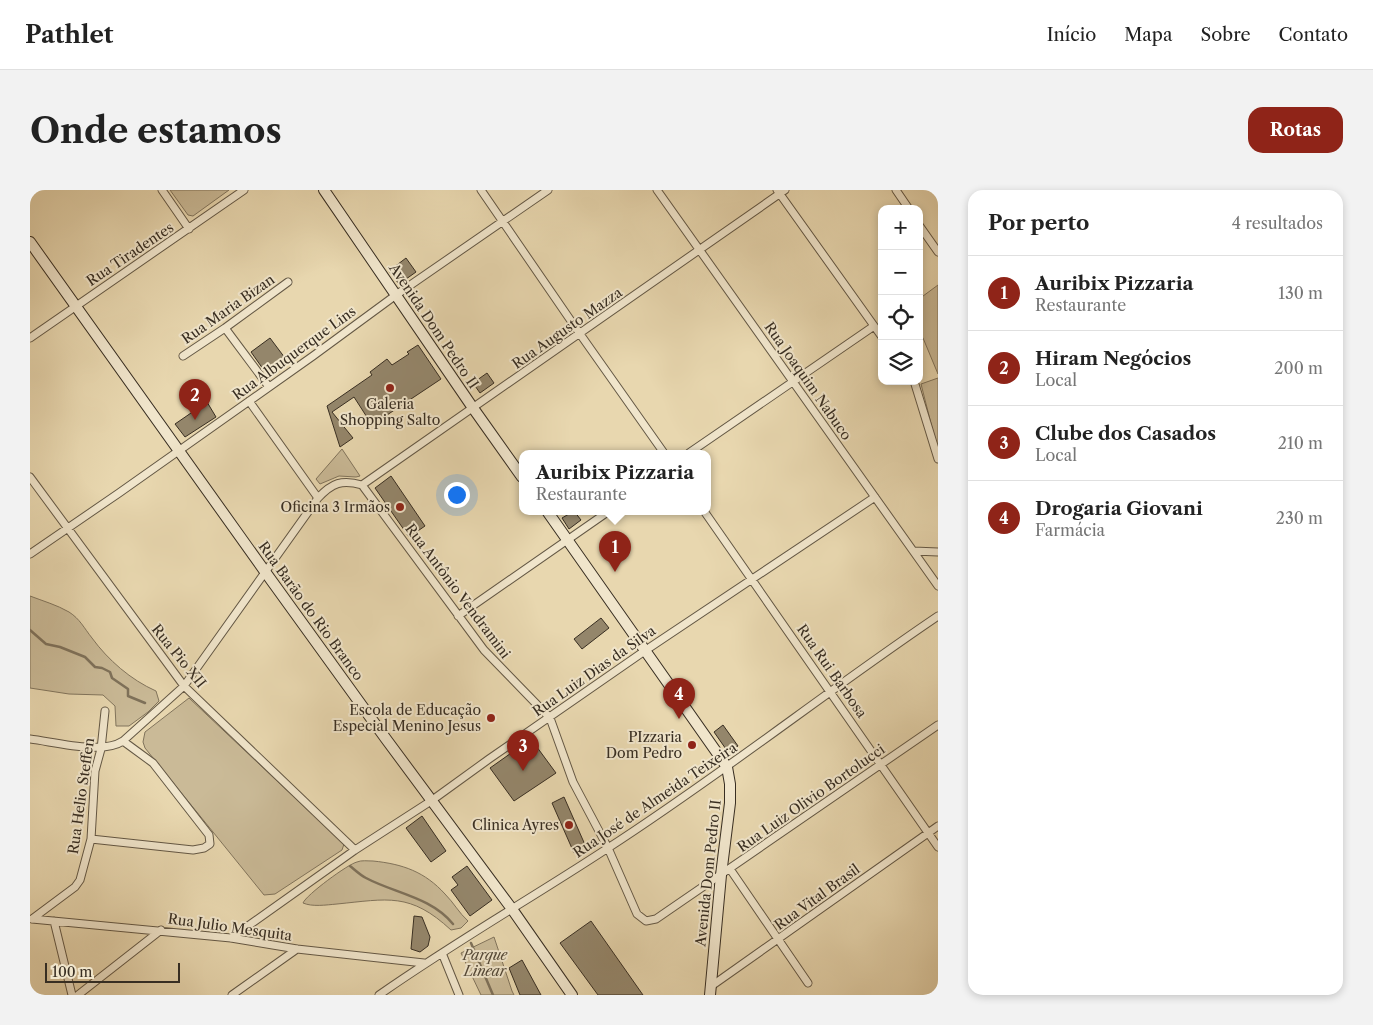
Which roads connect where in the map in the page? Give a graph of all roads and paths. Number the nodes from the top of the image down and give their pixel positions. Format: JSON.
{"nodes":[{"id":1,"x":162,"y":190,"type":"edge"},
{"id":2,"x":244,"y":190,"type":"edge"},
{"id":3,"x":324,"y":190,"type":"edge"},
{"id":4,"x":481,"y":190,"type":"edge"},
{"id":5,"x":548,"y":190,"type":"edge"},
{"id":6,"x":657,"y":190,"type":"edge"},
{"id":7,"x":896,"y":190,"type":"edge"},
{"id":8,"x":781,"y":192,"type":"edge"},
{"id":9,"x":905,"y":205,"type":"edge"},
{"id":10,"x":503,"y":222,"type":"junction"},
{"id":11,"x":189,"y":228,"type":"junction"},
{"id":12,"x":923,"y":231,"type":"edge"},
{"id":13,"x":30,"y":242,"type":"edge"},
{"id":14,"x":700,"y":250,"type":"junction"},
{"id":15,"x":938,"y":252,"type":"edge"},
{"id":16,"x":288,"y":282,"type":"dead end"},
{"id":17,"x":396,"y":295,"type":"junction"},
{"id":18,"x":76,"y":306,"type":"junction"},
{"id":19,"x":874,"y":326,"type":"junction"},
{"id":20,"x":225,"y":328,"type":"junction"},
{"id":21,"x":878,"y":332,"type":"edge"},
{"id":22,"x":580,"y":334,"type":"junction"},
{"id":23,"x":30,"y":338,"type":"edge"},
{"id":24,"x":183,"y":356,"type":"dead end"},
{"id":25,"x":792,"y":382,"type":"junction"},
{"id":26,"x":915,"y":385,"type":"edge"},
{"id":27,"x":269,"y":387,"type":"junction"},
{"id":28,"x":249,"y":401,"type":"junction"},
{"id":29,"x":473,"y":408,"type":"junction"},
{"id":30,"x":662,"y":450,"type":"edge"},
{"id":31,"x":693,"y":450,"type":"edge"},
{"id":32,"x":179,"y":451,"type":"junction"},
{"id":33,"x":938,"y":459,"type":"edge"},
{"id":34,"x":519,"y":473,"type":"edge"},
{"id":35,"x":30,"y":477,"type":"edge"},
{"id":36,"x":362,"y":485,"type":"junction"},
{"id":37,"x":875,"y":497,"type":"junction"},
{"id":38,"x":318,"y":498,"type":"junction"},
{"id":39,"x":550,"y":515,"type":"edge"},
{"id":40,"x":603,"y":515,"type":"edge"},
{"id":41,"x":707,"y":515,"type":"edge"},
{"id":42,"x":67,"y":529,"type":"junction"},
{"id":43,"x":568,"y":540,"type":"junction"},
{"id":44,"x":914,"y":552,"type":"junction"},
{"id":45,"x":938,"y":552,"type":"edge"},
{"id":46,"x":30,"y":554,"type":"edge"},
{"id":47,"x":266,"y":573,"type":"junction"},
{"id":48,"x":752,"y":580,"type":"junction"},
{"id":49,"x":938,"y":586,"type":"edge"},
{"id":50,"x":458,"y":616,"type":"junction"},
{"id":51,"x":938,"y":616,"type":"edge"},
{"id":52,"x":646,"y":650,"type":"junction"},
{"id":53,"x":184,"y":686,"type":"junction"},
{"id":54,"x":831,"y":692,"type":"junction"},
{"id":55,"x":106,"y":711,"type":"dead end"},
{"id":56,"x":550,"y":718,"type":"junction"},
{"id":57,"x":938,"y":725,"type":"edge"},
{"id":58,"x":30,"y":739,"type":"edge"},
{"id":59,"x":122,"y":741,"type":"junction"},
{"id":60,"x":101,"y":748,"type":"junction"},
{"id":61,"x":881,"y":764,"type":"junction"},
{"id":62,"x":727,"y":767,"type":"junction"},
{"id":63,"x":432,"y":801,"type":"junction"},
{"id":64,"x":938,"y":826,"type":"edge"},
{"id":65,"x":928,"y":832,"type":"junction"},
{"id":66,"x":91,"y":839,"type":"junction"},
{"id":67,"x":938,"y":847,"type":"edge"},
{"id":68,"x":608,"y":848,"type":"junction"},
{"id":69,"x":355,"y":850,"type":"junction"},
{"id":70,"x":730,"y":869,"type":"junction"},
{"id":71,"x":721,"y":875,"type":"junction"},
{"id":72,"x":512,"y":908,"type":"junction"},
{"id":73,"x":31,"y":920,"type":"edge"},
{"id":74,"x":54,"y":921,"type":"junction"},
{"id":75,"x":646,"y":921,"type":"joint"},
{"id":76,"x":161,"y":930,"type":"junction"},
{"id":77,"x":231,"y":938,"type":"junction"},
{"id":78,"x":778,"y":940,"type":"junction"},
{"id":79,"x":297,"y":949,"type":"junction"},
{"id":80,"x":442,"y":953,"type":"junction"},
{"id":81,"x":424,"y":964,"type":"junction"},
{"id":82,"x":808,"y":983,"type":"dead end"},
{"id":83,"x":710,"y":991,"type":"edge"},
{"id":84,"x":72,"y":995,"type":"edge"},
{"id":85,"x":78,"y":995,"type":"edge"},
{"id":86,"x":232,"y":995,"type":"edge"},
{"id":87,"x":379,"y":995,"type":"edge"},
{"id":88,"x":459,"y":995,"type":"edge"},
{"id":89,"x":572,"y":995,"type":"edge"}],
"edges":[{"from":1,"to":11,"type":"street"},
{"from":2,"to":11,"type":"street","name":"Rua Tiradentes"},
{"from":3,"to":17,"type":"main road","name":"Avenida Dom Pedro II"},
{"from":4,"to":10,"type":"street"},
{"from":5,"to":10,"type":"street","name":"Rua Albuquerque Lins"},
{"from":6,"to":14,"type":"street","name":"Rua Joaquim Nabuco"},
{"from":7,"to":9,"type":"street"},
{"from":8,"to":14,"type":"street","name":"Rua Augusto Mazza"},
{"from":8,"to":19,"type":"street"},
{"from":10,"to":17,"type":"street","name":"Rua Albuquerque Lins"},
{"from":10,"to":22,"type":"street"},
{"from":11,"to":18,"type":"street","name":"Rua Tiradentes"},
{"from":12,"to":15,"type":"street"},
{"from":13,"to":18,"type":"main road","name":"Rua Barão do Rio Branco"},
{"from":14,"to":22,"type":"street","name":"Rua Augusto Mazza"},
{"from":14,"to":25,"type":"street","name":"Rua Joaquim Nabuco"},
{"from":16,"to":20,"type":"street","name":"Rua Maria Bizan"},
{"from":17,"to":27,"type":"street","name":"Rua Albuquerque Lins"},
{"from":17,"to":29,"type":"main road","name":"Avenida Dom Pedro II"},
{"from":18,"to":23,"type":"street","name":"Rua Tiradentes"},
{"from":18,"to":32,"type":"main road","name":"Rua Barão do Rio Branco"},
{"from":19,"to":21,"type":"street"},
{"from":19,"to":25,"type":"street"},
{"from":20,"to":24,"type":"street","name":"Rua Maria Bizan"},
{"from":20,"to":27,"type":"street"},
{"from":22,"to":29,"type":"street","name":"Rua Augusto Mazza"},
{"from":22,"to":30,"type":"street"},
{"from":25,"to":31,"type":"street"},
{"from":25,"to":37,"type":"street","name":"Rua Joaquim Nabuco"},
{"from":26,"to":33,"type":"street"},
{"from":27,"to":28,"type":"street","name":"Rua Albuquerque Lins"},
{"from":28,"to":32,"type":"street","name":"Rua Albuquerque Lins"},
{"from":28,"to":38,"type":"street"},
{"from":29,"to":34,"type":"main road","name":"Avenida Dom Pedro II"},
{"from":29,"to":36,"type":"street","name":"Rua Augusto Mazza"},
{"from":32,"to":42,"type":"street","name":"Rua Albuquerque Lins"},
{"from":32,"to":47,"type":"main road","name":"Rua Barão do Rio Branco"},
{"from":35,"to":42,"type":"street","name":"Rua Pio XII"},
{"from":36,"to":38,"type":"street"},
{"from":36,"to":50,"type":"street","name":"Rua Antônio Vendramini"},
{"from":37,"to":44,"type":"street","name":"Rua Joaquim Nabuco"},
{"from":37,"to":48,"type":"street","name":"Rua Luiz Dias da Silva"},
{"from":38,"to":47,"type":"street"},
{"from":39,"to":43,"type":"main road","name":"Avenida Dom Pedro II"},
{"from":40,"to":43,"type":"street"},
{"from":41,"to":48,"type":"street","name":"Rua Rui Barbosa"},
{"from":42,"to":46,"type":"street","name":"Rua Albuquerque Lins"},
{"from":42,"to":53,"type":"street","name":"Rua Pio XII"},
{"from":43,"to":50,"type":"street"},
{"from":43,"to":52,"type":"main road","name":"Avenida Dom Pedro II"},
{"from":44,"to":45,"type":"street"},
{"from":44,"to":49,"type":"street","name":"Rua Joaquim Nabuco"},
{"from":47,"to":53,"type":"street"},
{"from":47,"to":63,"type":"main road","name":"Rua Barão do Rio Branco"},
{"from":48,"to":52,"type":"street","name":"Rua Luiz Dias da Silva"},
{"from":48,"to":54,"type":"street","name":"Rua Rui Barbosa"},
{"from":50,"to":56,"type":"street","name":"Rua Antônio Vendramini"},
{"from":51,"to":54,"type":"street","name":"Rua José de Almeida Teixeira"},
{"from":52,"to":56,"type":"street","name":"Rua Luiz Dias da Silva"},
{"from":52,"to":62,"type":"main road","name":"Avenida Dom Pedro II"},
{"from":53,"to":59,"type":"street"},
{"from":53,"to":69,"type":"street","name":"Rua Pio XII"},
{"from":54,"to":61,"type":"street","name":"Rua Rui Barbosa"},
{"from":54,"to":62,"type":"street","name":"Rua José de Almeida Teixeira"},
{"from":55,"to":60,"type":"street","name":"Rua Helio Steffen"},
{"from":56,"to":63,"type":"street","name":"Rua Luiz Dias da Silva"},
{"from":56,"to":68,"type":"street","name":"Rua Antônio Vendramini"},
{"from":57,"to":61,"type":"street","name":"Rua Luiz Olivio Bortolucci"},
{"from":58,"to":60,"type":"street"},
{"from":59,"to":60,"type":"street"},
{"from":59,"to":66,"type":"street"},
{"from":60,"to":66,"type":"street","name":"Rua Helio Steffen"},
{"from":61,"to":65,"type":"street","name":"Rua Rui Barbosa"},
{"from":61,"to":70,"type":"street","name":"Rua Luiz Olivio Bortolucci"},
{"from":62,"to":68,"type":"street","name":"Rua José de Almeida Teixeira"},
{"from":62,"to":71,"type":"main road","name":"Avenida Dom Pedro II"},
{"from":63,"to":69,"type":"street","name":"Rua Luiz Dias da Silva"},
{"from":63,"to":72,"type":"main road","name":"Rua Barão do Rio Branco"},
{"from":64,"to":65,"type":"street","name":"Rua Vital Brasil"},
{"from":65,"to":67,"type":"street","name":"Rua Rui Barbosa"},
{"from":65,"to":78,"type":"street","name":"Rua Vital Brasil"},
{"from":66,"to":73,"type":"street","name":"Rua Helio Steffen"},
{"from":68,"to":72,"type":"street","name":"Rua José de Almeida Teixeira"},
{"from":68,"to":75,"type":"street","name":"Rua Antônio Vendramini"},
{"from":69,"to":77,"type":"street","name":"Rua Luiz Dias da Silva"},
{"from":70,"to":71,"type":"street","name":"Rua Luiz Olivio Bortolucci"},
{"from":70,"to":78,"type":"street"},
{"from":71,"to":75,"type":"street","name":"Rua Luiz Olivio Bortolucci"},
{"from":71,"to":83,"type":"main road","name":"Avenida Dom Pedro II"},
{"from":72,"to":80,"type":"street","name":"Rua José de Almeida Teixeira"},
{"from":72,"to":89,"type":"main road","name":"Rua Barão do Rio Branco"},
{"from":73,"to":74,"type":"street","name":"Rua Julio Mesquita"},
{"from":74,"to":76,"type":"street","name":"Rua Julio Mesquita"},
{"from":74,"to":84,"type":"street"},
{"from":76,"to":77,"type":"street","name":"Rua Julio Mesquita"},
{"from":76,"to":85,"type":"street"},
{"from":77,"to":79,"type":"street","name":"Rua Julio Mesquita"},
{"from":78,"to":82,"type":"street"},
{"from":78,"to":83,"type":"street","name":"Rua Vital Brasil"},
{"from":79,"to":81,"type":"street","name":"Rua Julio Mesquita"},
{"from":79,"to":86,"type":"street"},
{"from":80,"to":81,"type":"street","name":"Rua José de Almeida Teixeira"},
{"from":80,"to":88,"type":"street"},
{"from":81,"to":87,"type":"street","name":"Rua José de Almeida Teixeira"}]}
